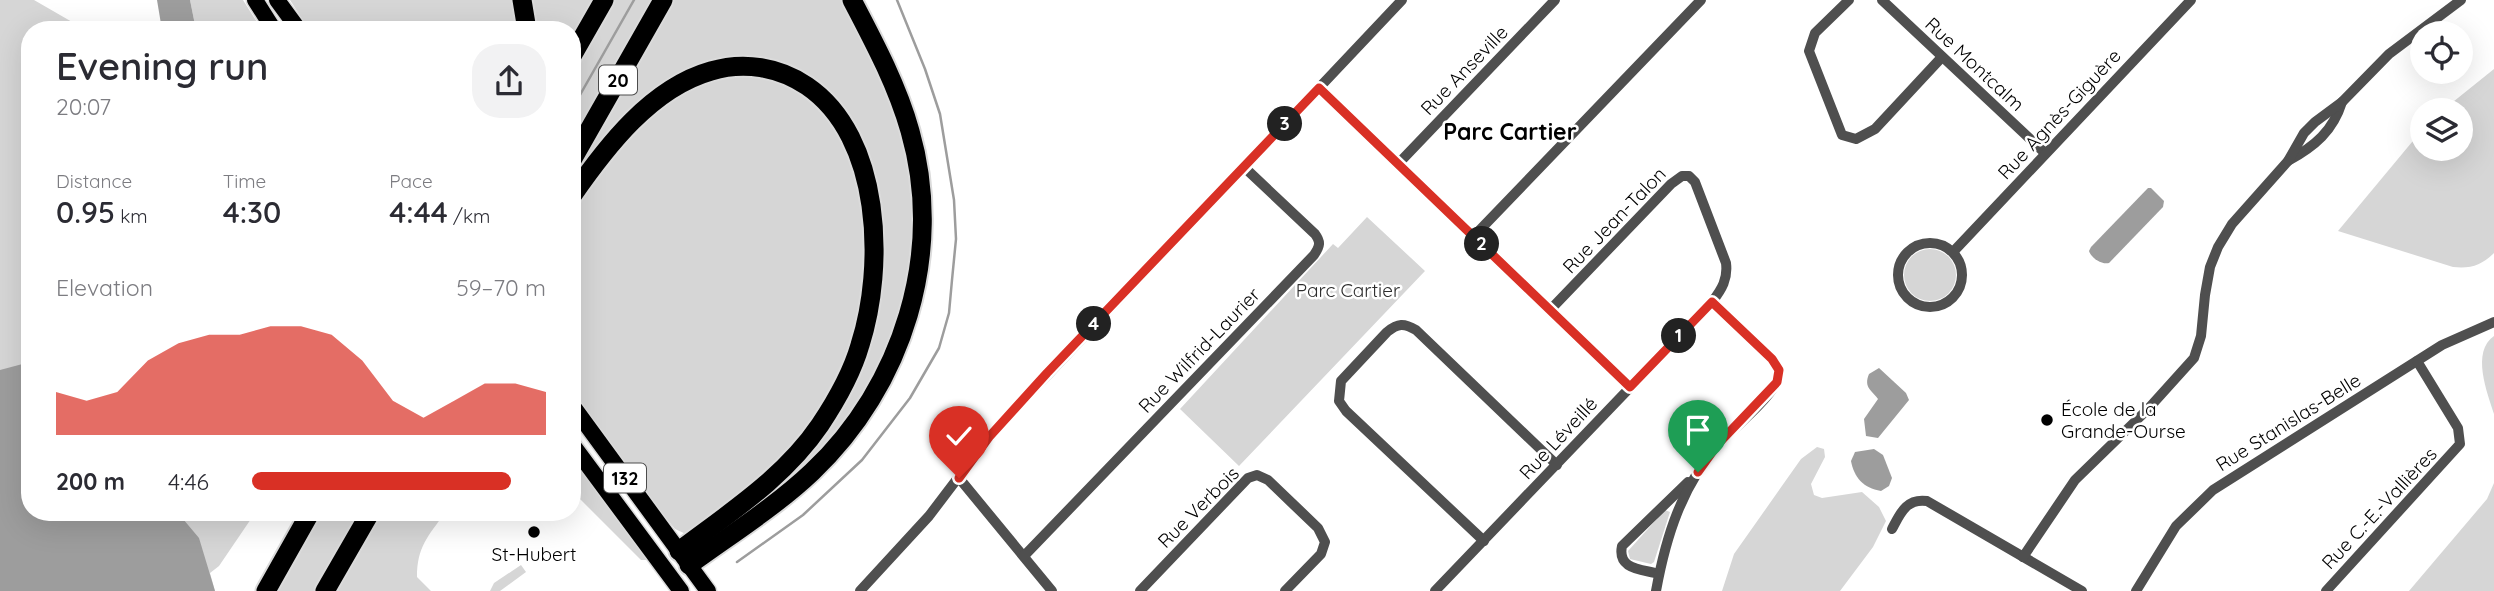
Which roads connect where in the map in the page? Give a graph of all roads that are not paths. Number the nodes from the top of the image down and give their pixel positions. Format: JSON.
{"nodes":[{"id":1,"x":277,"y":0,"type":"edge"},
{"id":2,"x":522,"y":0,"type":"edge"},
{"id":3,"x":604,"y":0,"type":"edge"},
{"id":4,"x":663,"y":0,"type":"edge"},
{"id":5,"x":852,"y":0,"type":"edge"},
{"id":6,"x":1402,"y":0,"type":"edge"},
{"id":7,"x":1555,"y":0,"type":"edge"},
{"id":8,"x":1701,"y":0,"type":"edge"},
{"id":9,"x":1849,"y":0,"type":"edge"},
{"id":10,"x":1882,"y":0,"type":"edge"},
{"id":11,"x":2191,"y":0,"type":"edge"},
{"id":12,"x":2461,"y":0,"type":"edge"},
{"id":13,"x":258,"y":1,"type":"edge"},
{"id":14,"x":269,"y":21,"type":"edge"},
{"id":15,"x":292,"y":21,"type":"edge"},
{"id":16,"x":526,"y":21,"type":"edge"},
{"id":17,"x":581,"y":41,"type":"edge"},
{"id":18,"x":1942,"y":57,"type":"junction"},
{"id":19,"x":1319,"y":88,"type":"junction"},
{"id":20,"x":2343,"y":102,"type":"junction"},
{"id":21,"x":581,"y":144,"type":"edge"},
{"id":22,"x":2045,"y":153,"type":"junction"},
{"id":23,"x":2288,"y":161,"type":"junction"},
{"id":24,"x":1398,"y":164,"type":"junction"},
{"id":25,"x":1244,"y":167,"type":"junction"},
{"id":26,"x":581,"y":184,"type":"edge"},
{"id":27,"x":1474,"y":236,"type":"junction"},
{"id":28,"x":1952,"y":252,"type":"junction"},
{"id":29,"x":1727,"y":273,"type":"joint"},
{"id":30,"x":1712,"y":302,"type":"junction"},
{"id":31,"x":1551,"y":309,"type":"junction"},
{"id":32,"x":2494,"y":322,"type":"edge"},
{"id":33,"x":2417,"y":361,"type":"junction"},
{"id":34,"x":1630,"y":387,"type":"junction"},
{"id":35,"x":581,"y":417,"type":"edge"},
{"id":36,"x":581,"y":455,"type":"edge"},
{"id":37,"x":1556,"y":465,"type":"junction"},
{"id":38,"x":1698,"y":472,"type":"junction"},
{"id":39,"x":959,"y":478,"type":"junction"},
{"id":40,"x":305,"y":521,"type":"edge"},
{"id":41,"x":365,"y":521,"type":"edge"},
{"id":42,"x":1892,"y":529,"type":"dead end"},
{"id":43,"x":1484,"y":541,"type":"junction"},
{"id":44,"x":1024,"y":556,"type":"junction"},
{"id":45,"x":2023,"y":557,"type":"junction"},
{"id":46,"x":684,"y":558,"type":"junction"},
{"id":47,"x":661,"y":563,"type":"junction"},
{"id":48,"x":1659,"y":574,"type":"junction"},
{"id":49,"x":671,"y":577,"type":"junction"},
{"id":50,"x":266,"y":591,"type":"edge"},
{"id":51,"x":325,"y":591,"type":"edge"},
{"id":52,"x":681,"y":591,"type":"edge"},
{"id":53,"x":708,"y":591,"type":"edge"},
{"id":54,"x":860,"y":591,"type":"edge"},
{"id":55,"x":1052,"y":591,"type":"edge"},
{"id":56,"x":1140,"y":591,"type":"edge"},
{"id":57,"x":1285,"y":591,"type":"edge"},
{"id":58,"x":1436,"y":591,"type":"edge"},
{"id":59,"x":1656,"y":591,"type":"edge"},
{"id":60,"x":2082,"y":591,"type":"edge"},
{"id":61,"x":2136,"y":591,"type":"edge"},
{"id":62,"x":2326,"y":591,"type":"edge"}],
"edges":[{"from":1,"to":15,"type":"main road"},
{"from":2,"to":16,"type":"highway"},
{"from":3,"to":17,"type":"highway","number":"20"},
{"from":4,"to":21,"type":"highway","number":"20"},
{"from":5,"to":46,"type":"highway"},
{"from":6,"to":19,"type":"street"},
{"from":7,"to":24,"type":"street","name":"Rue Anseville"},
{"from":8,"to":27,"type":"street"},
{"from":9,"to":18,"type":"street"},
{"from":10,"to":18,"type":"street","name":"Rue Montcalm"},
{"from":11,"to":22,"type":"street","name":"Rue Agnès-Giguère"},
{"from":12,"to":20,"type":"street"},
{"from":13,"to":14,"type":"main road"},
{"from":18,"to":22,"type":"street","name":"Rue Montcalm"},
{"from":19,"to":24,"type":"street"},
{"from":19,"to":25,"type":"street"},
{"from":20,"to":23,"type":"street"},
{"from":20,"to":23,"type":"street"},
{"from":22,"to":28,"type":"street","name":"Rue Agnès-Giguère"},
{"from":23,"to":45,"type":"street"},
{"from":24,"to":27,"type":"street"},
{"from":25,"to":39,"type":"street"},
{"from":25,"to":44,"type":"street","name":"Rue Wilfrid-Laurier"},
{"from":26,"to":46,"type":"highway"},
{"from":27,"to":31,"type":"street"},
{"from":28,"to":28,"type":"street"},
{"from":29,"to":30,"type":"street","name":"Rue Léveillé"},
{"from":29,"to":31,"type":"street","name":"Rue Jean-Talon"},
{"from":30,"to":34,"type":"street","name":"Rue Léveillé"},
{"from":30,"to":38,"type":"street"},
{"from":31,"to":34,"type":"street"},
{"from":32,"to":33,"type":"street","name":"Rue Stanislas-Belle"},
{"from":33,"to":61,"type":"street","name":"Rue Stanislas-Belle"},
{"from":33,"to":62,"type":"street","name":"Rue C.-E.-Vallières"},
{"from":34,"to":37,"type":"street","name":"Rue Léveillé"},
{"from":35,"to":46,"type":"main road","number":"132"},
{"from":36,"to":47,"type":"main road","number":"132"},
{"from":37,"to":43,"type":"street","name":"Rue Léveillé"},
{"from":37,"to":43,"type":"street"},
{"from":38,"to":48,"type":"street"},
{"from":38,"to":48,"type":"street"},
{"from":39,"to":44,"type":"street"},
{"from":39,"to":54,"type":"street"},
{"from":40,"to":50,"type":"highway"},
{"from":41,"to":51,"type":"highway"},
{"from":42,"to":45,"type":"street"},
{"from":43,"to":58,"type":"street","name":"Rue Léveillé"},
{"from":44,"to":55,"type":"street"},
{"from":45,"to":60,"type":"street"},
{"from":46,"to":47,"type":"main road"},
{"from":46,"to":49,"type":"main road"},
{"from":46,"to":53,"type":"main road","number":"132"},
{"from":47,"to":49,"type":"main road","number":"132"},
{"from":48,"to":59,"type":"street"},
{"from":49,"to":52,"type":"main road","number":"132"},
{"from":56,"to":57,"type":"street","name":"Rue Verbois"}]}
